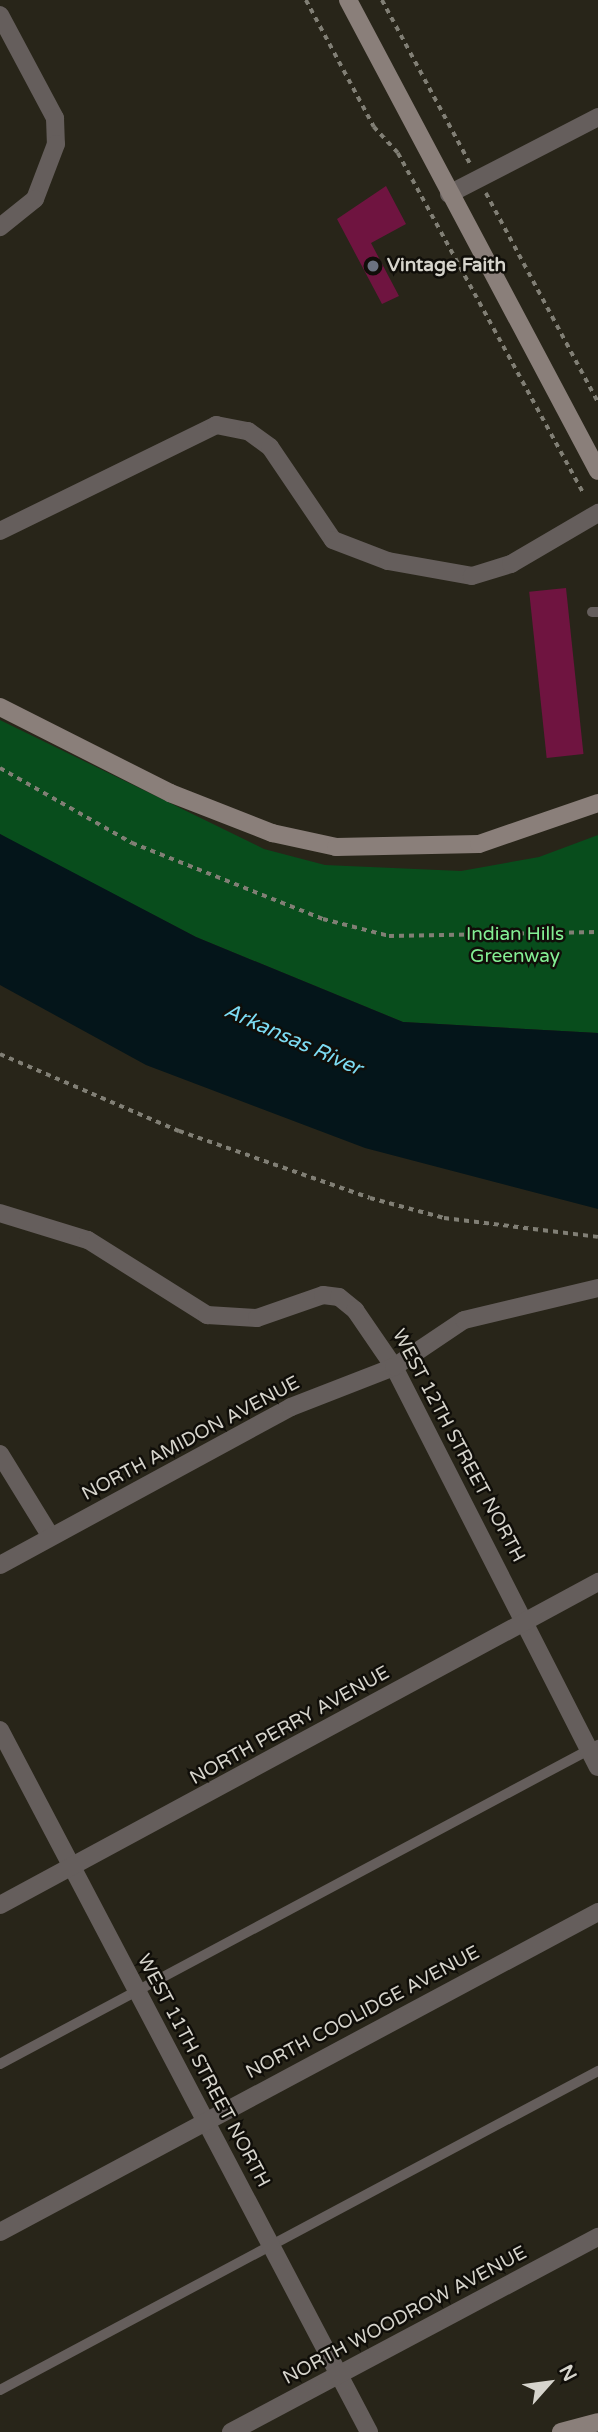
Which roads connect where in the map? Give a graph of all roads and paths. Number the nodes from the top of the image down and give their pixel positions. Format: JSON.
{"nodes":[{"id":1,"x":306,"y":0,"type":"edge"},
{"id":2,"x":348,"y":0,"type":"edge"},
{"id":3,"x":382,"y":0,"type":"edge"},
{"id":4,"x":0,"y":15,"type":"edge"},
{"id":5,"x":598,"y":117,"type":"edge"},
{"id":6,"x":478,"y":179,"type":"junction"},
{"id":7,"x":449,"y":194,"type":"junction"},
{"id":8,"x":0,"y":227,"type":"edge"},
{"id":9,"x":598,"y":402,"type":"edge"},
{"id":10,"x":598,"y":471,"type":"edge"},
{"id":11,"x":583,"y":493,"type":"dead end"},
{"id":12,"x":598,"y":513,"type":"edge"},
{"id":13,"x":0,"y":531,"type":"edge"},
{"id":14,"x":0,"y":707,"type":"edge"},
{"id":15,"x":0,"y":768,"type":"edge"},
{"id":16,"x":598,"y":803,"type":"edge"},
{"id":17,"x":598,"y":932,"type":"edge"},
{"id":18,"x":0,"y":1054,"type":"edge"},
{"id":19,"x":0,"y":1213,"type":"edge"},
{"id":20,"x":598,"y":1237,"type":"edge"},
{"id":21,"x":598,"y":1288,"type":"edge"},
{"id":22,"x":394,"y":1367,"type":"junction"},
{"id":23,"x":0,"y":1454,"type":"edge"},
{"id":24,"x":51,"y":1537,"type":"junction"},
{"id":25,"x":0,"y":1565,"type":"edge"},
{"id":26,"x":598,"y":1582,"type":"edge"},
{"id":27,"x":526,"y":1619,"type":"junction"},
{"id":28,"x":1,"y":1735,"type":"edge"},
{"id":29,"x":593,"y":1748,"type":"edge"},
{"id":30,"x":598,"y":1767,"type":"edge"},
{"id":31,"x":72,"y":1867,"type":"junction"},
{"id":32,"x":0,"y":1905,"type":"edge"},
{"id":33,"x":598,"y":1912,"type":"edge"},
{"id":34,"x":137,"y":1991,"type":"junction"},
{"id":35,"x":0,"y":2064,"type":"edge"},
{"id":36,"x":598,"y":2071,"type":"edge"},
{"id":37,"x":206,"y":2121,"type":"junction"},
{"id":38,"x":0,"y":2232,"type":"edge"},
{"id":39,"x":598,"y":2237,"type":"edge"},
{"id":40,"x":272,"y":2245,"type":"junction"},
{"id":41,"x":340,"y":2374,"type":"junction"},
{"id":42,"x":0,"y":2390,"type":"edge"},
{"id":43,"x":598,"y":2422,"type":"edge"},
{"id":44,"x":231,"y":2432,"type":"edge"},
{"id":45,"x":369,"y":2432,"type":"edge"},
{"id":46,"x":561,"y":2432,"type":"edge"}],
"edges":[{"from":1,"to":11,"type":"path"},
{"from":2,"to":7,"type":"main road"},
{"from":3,"to":6,"type":"path"},
{"from":4,"to":8,"type":"street"},
{"from":5,"to":6,"type":"street"},
{"from":6,"to":7,"type":"street"},
{"from":6,"to":9,"type":"path"},
{"from":7,"to":10,"type":"main road"},
{"from":12,"to":13,"type":"street"},
{"from":14,"to":16,"type":"main road"},
{"from":15,"to":17,"type":"path"},
{"from":18,"to":20,"type":"path"},
{"from":19,"to":22,"type":"street","name":"WEST 12TH STREET NORTH"},
{"from":21,"to":22,"type":"street","name":"NORTH AMIDON AVENUE"},
{"from":22,"to":24,"type":"street","name":"NORTH AMIDON AVENUE"},
{"from":22,"to":27,"type":"street","name":"WEST 12TH STREET NORTH"},
{"from":23,"to":24,"type":"street"},
{"from":24,"to":25,"type":"street","name":"NORTH AMIDON AVENUE"},
{"from":26,"to":27,"type":"street","name":"NORTH PERRY AVENUE"},
{"from":27,"to":29,"type":"street","name":"WEST 12TH STREET NORTH"},
{"from":27,"to":31,"type":"street","name":"NORTH PERRY AVENUE"},
{"from":28,"to":31,"type":"street","name":"WEST 11TH STREET NORTH"},
{"from":29,"to":30,"type":"street","name":"WEST 12TH STREET NORTH"},
{"from":29,"to":34,"type":"lane"},
{"from":31,"to":32,"type":"street","name":"NORTH PERRY AVENUE"},
{"from":31,"to":34,"type":"street","name":"WEST 11TH STREET NORTH"},
{"from":33,"to":37,"type":"street","name":"NORTH COOLIDGE AVENUE"},
{"from":34,"to":35,"type":"lane"},
{"from":34,"to":37,"type":"street","name":"WEST 11TH STREET NORTH"},
{"from":36,"to":40,"type":"lane"},
{"from":37,"to":38,"type":"street","name":"NORTH COOLIDGE AVENUE"},
{"from":37,"to":40,"type":"street","name":"WEST 11TH STREET NORTH"},
{"from":39,"to":41,"type":"street","name":"NORTH WOODROW AVENUE"},
{"from":40,"to":41,"type":"street","name":"WEST 11TH STREET NORTH"},
{"from":40,"to":42,"type":"lane"},
{"from":41,"to":44,"type":"street","name":"NORTH WOODROW AVENUE"},
{"from":41,"to":45,"type":"street","name":"WEST 11TH STREET NORTH"},
{"from":43,"to":46,"type":"main road"}]}
